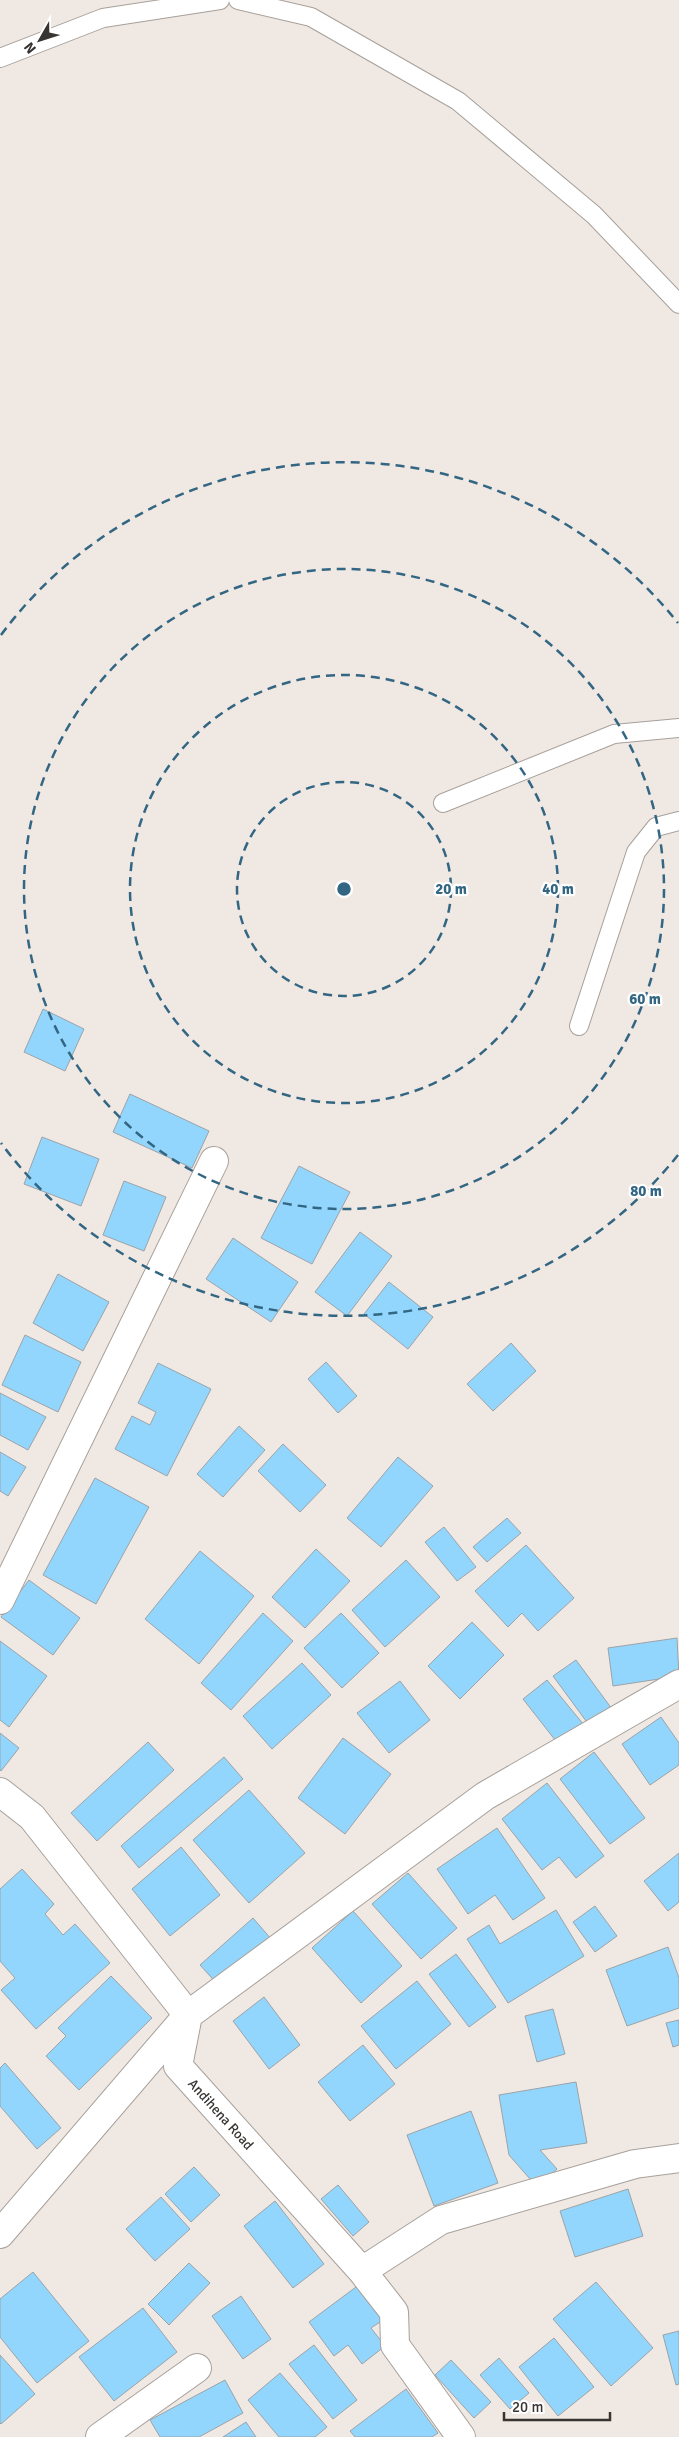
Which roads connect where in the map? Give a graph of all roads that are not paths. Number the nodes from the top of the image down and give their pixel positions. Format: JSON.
{"nodes":[{"id":1,"x":220,"y":0,"type":"edge"},
{"id":2,"x":238,"y":0,"type":"edge"},
{"id":3,"x":0,"y":58,"type":"edge"},
{"id":4,"x":679,"y":304,"type":"edge"},
{"id":5,"x":679,"y":728,"type":"edge"},
{"id":6,"x":443,"y":803,"type":"dead end"},
{"id":7,"x":679,"y":822,"type":"edge"},
{"id":8,"x":579,"y":1026,"type":"dead end"},
{"id":9,"x":214,"y":1161,"type":"dead end"},
{"id":10,"x":0,"y":1600,"type":"edge"},
{"id":11,"x":679,"y":1684,"type":"edge"},
{"id":12,"x":0,"y":1792,"type":"edge"},
{"id":13,"x":188,"y":2015,"type":"junction"},
{"id":14,"x":679,"y":2158,"type":"edge"},
{"id":15,"x":0,"y":2234,"type":"edge"},
{"id":16,"x":362,"y":2271,"type":"junction"},
{"id":17,"x":197,"y":2368,"type":"dead end"},
{"id":18,"x":100,"y":2437,"type":"edge"},
{"id":19,"x":461,"y":2437,"type":"edge"}],
"edges":[{"from":1,"to":3,"type":"lane"},
{"from":2,"to":4,"type":"lane"},
{"from":5,"to":6,"type":"lane"},
{"from":7,"to":8,"type":"lane"},
{"from":9,"to":10,"type":"street"},
{"from":11,"to":13,"type":"street"},
{"from":12,"to":13,"type":"street"},
{"from":13,"to":15,"type":"street"},
{"from":13,"to":16,"type":"street","name":"Andihena Road"},
{"from":14,"to":16,"type":"street"},
{"from":16,"to":19,"type":"street","name":"Andihena Road"},
{"from":17,"to":18,"type":"street"}]}
